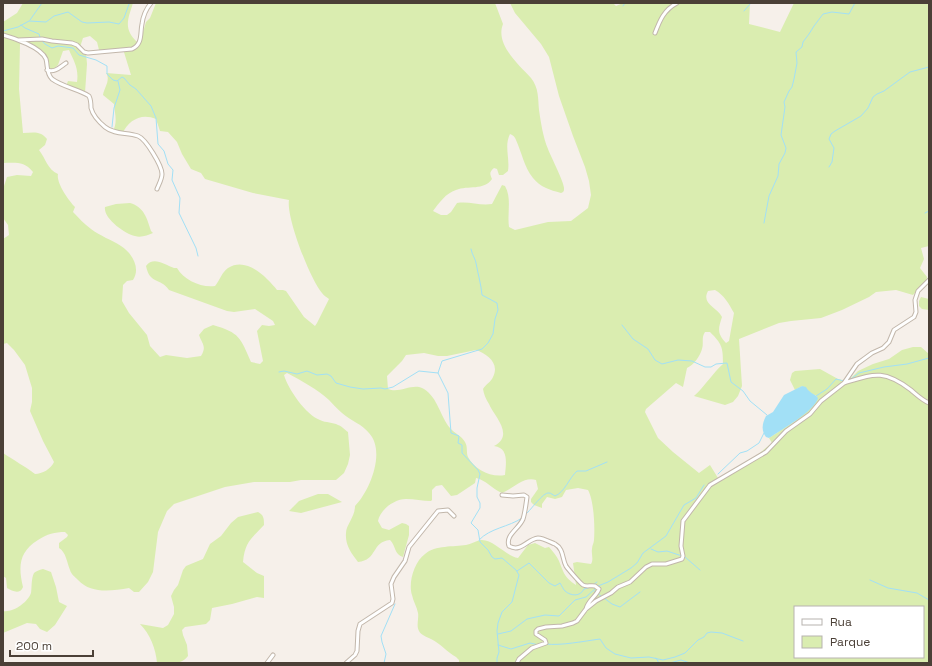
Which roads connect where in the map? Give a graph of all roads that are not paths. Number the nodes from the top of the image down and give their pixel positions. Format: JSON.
{"nodes":[{"id":1,"x":151,"y":3,"type":"edge"},
{"id":2,"x":677,"y":3,"type":"edge"},
{"id":3,"x":655,"y":33,"type":"dead end"},
{"id":4,"x":3,"y":35,"type":"edge"},
{"id":5,"x":16,"y":40,"type":"junction"},
{"id":6,"x":66,"y":62,"type":"dead end"},
{"id":7,"x":47,"y":70,"type":"junction"},
{"id":8,"x":157,"y":189,"type":"dead end"},
{"id":9,"x":929,"y":280,"type":"edge"},
{"id":10,"x":844,"y":383,"type":"junction"},
{"id":11,"x":929,"y":403,"type":"edge"},
{"id":12,"x":502,"y":495,"type":"dead end"},
{"id":13,"x":454,"y":516,"type":"dead end"},
{"id":14,"x":586,"y":609,"type":"junction"},
{"id":15,"x":273,"y":654,"type":"dead end"},
{"id":16,"x":267,"y":663,"type":"edge"},
{"id":17,"x":346,"y":663,"type":"edge"},
{"id":18,"x":517,"y":663,"type":"edge"}],
"edges":[{"from":1,"to":5,"type":"street"},
{"from":2,"to":3,"type":"street"},
{"from":4,"to":5,"type":"street"},
{"from":5,"to":7,"type":"street"},
{"from":6,"to":7,"type":"street"},
{"from":7,"to":8,"type":"street"},
{"from":9,"to":10,"type":"street"},
{"from":10,"to":11,"type":"street"},
{"from":10,"to":14,"type":"street"},
{"from":12,"to":14,"type":"street"},
{"from":13,"to":17,"type":"street"},
{"from":14,"to":18,"type":"street"},
{"from":15,"to":16,"type":"street"}]}
